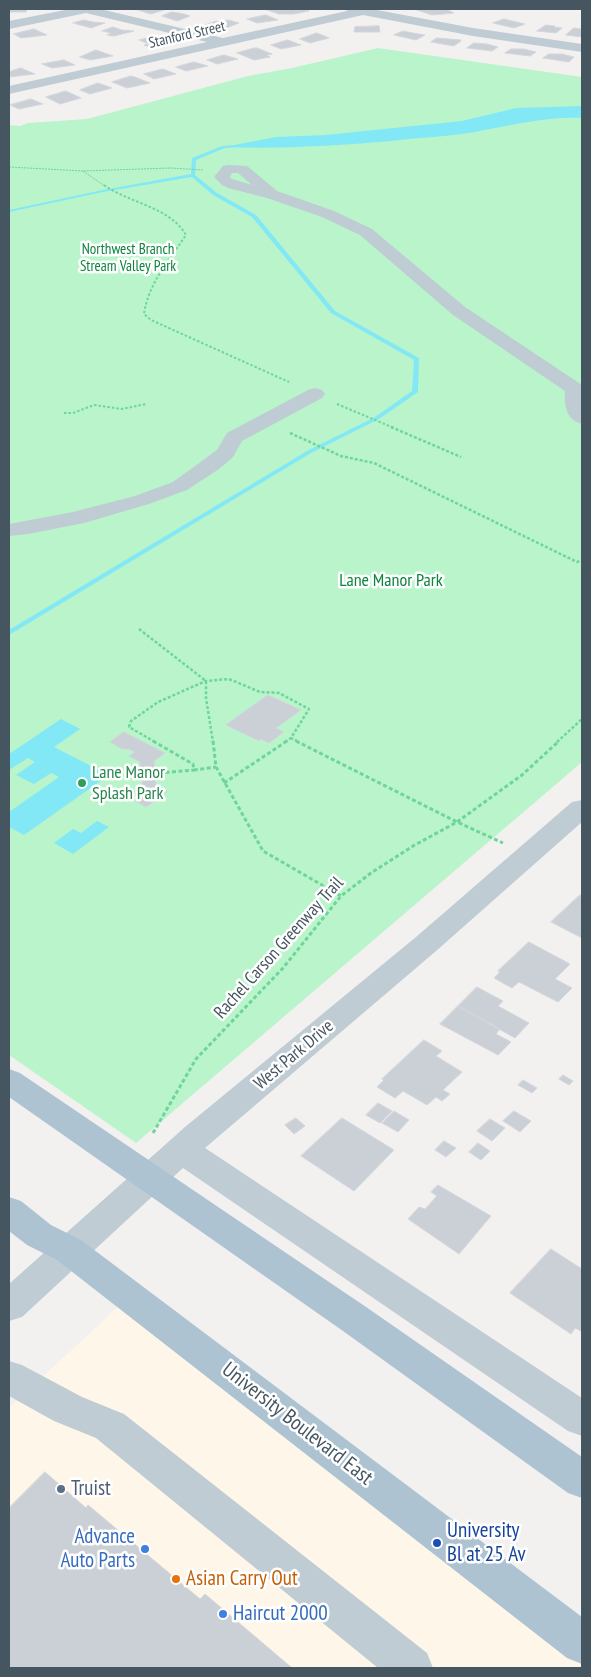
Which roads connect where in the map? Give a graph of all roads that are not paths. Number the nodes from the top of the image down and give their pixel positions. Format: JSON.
{"nodes":[{"id":1,"x":86,"y":9,"type":"edge"},
{"id":2,"x":361,"y":10,"type":"edge"},
{"id":3,"x":9,"y":25,"type":"edge"},
{"id":4,"x":226,"y":42,"type":"junction"},
{"id":5,"x":582,"y":48,"type":"edge"},
{"id":6,"x":9,"y":90,"type":"edge"},
{"id":7,"x":272,"y":194,"type":"dead end"},
{"id":8,"x":315,"y":394,"type":"dead end"},
{"id":9,"x":582,"y":418,"type":"edge"},
{"id":10,"x":9,"y":530,"type":"edge"},
{"id":11,"x":582,"y":808,"type":"edge"},
{"id":12,"x":9,"y":1081,"type":"edge"},
{"id":13,"x":182,"y":1150,"type":"junction"},
{"id":14,"x":151,"y":1178,"type":"junction"},
{"id":15,"x":9,"y":1211,"type":"edge"},
{"id":16,"x":69,"y":1250,"type":"junction"},
{"id":17,"x":9,"y":1306,"type":"edge"},
{"id":18,"x":9,"y":1377,"type":"edge"},
{"id":19,"x":582,"y":1419,"type":"edge"},
{"id":20,"x":582,"y":1480,"type":"edge"},
{"id":21,"x":582,"y":1643,"type":"edge"},
{"id":22,"x":412,"y":1668,"type":"edge"}],
"edges":[{"from":1,"to":3,"type":"street"},
{"from":1,"to":4,"type":"street"},
{"from":2,"to":4,"type":"street","name":"Stanford Street"},
{"from":2,"to":5,"type":"street"},
{"from":4,"to":6,"type":"street","name":"Stanford Street"},
{"from":7,"to":9,"type":"street"},
{"from":8,"to":10,"type":"street"},
{"from":11,"to":13,"type":"street","name":"West Park Drive"},
{"from":12,"to":14,"type":"main road"},
{"from":13,"to":14,"type":"street","name":"West Park Drive"},
{"from":13,"to":19,"type":"street"},
{"from":14,"to":16,"type":"street","name":"West Park Drive"},
{"from":14,"to":20,"type":"main road"},
{"from":15,"to":16,"type":"main road","name":"University Boulevard East"},
{"from":16,"to":17,"type":"street","name":"West Park Drive"},
{"from":16,"to":21,"type":"main road","name":"University Boulevard East"},
{"from":18,"to":22,"type":"street"}]}
